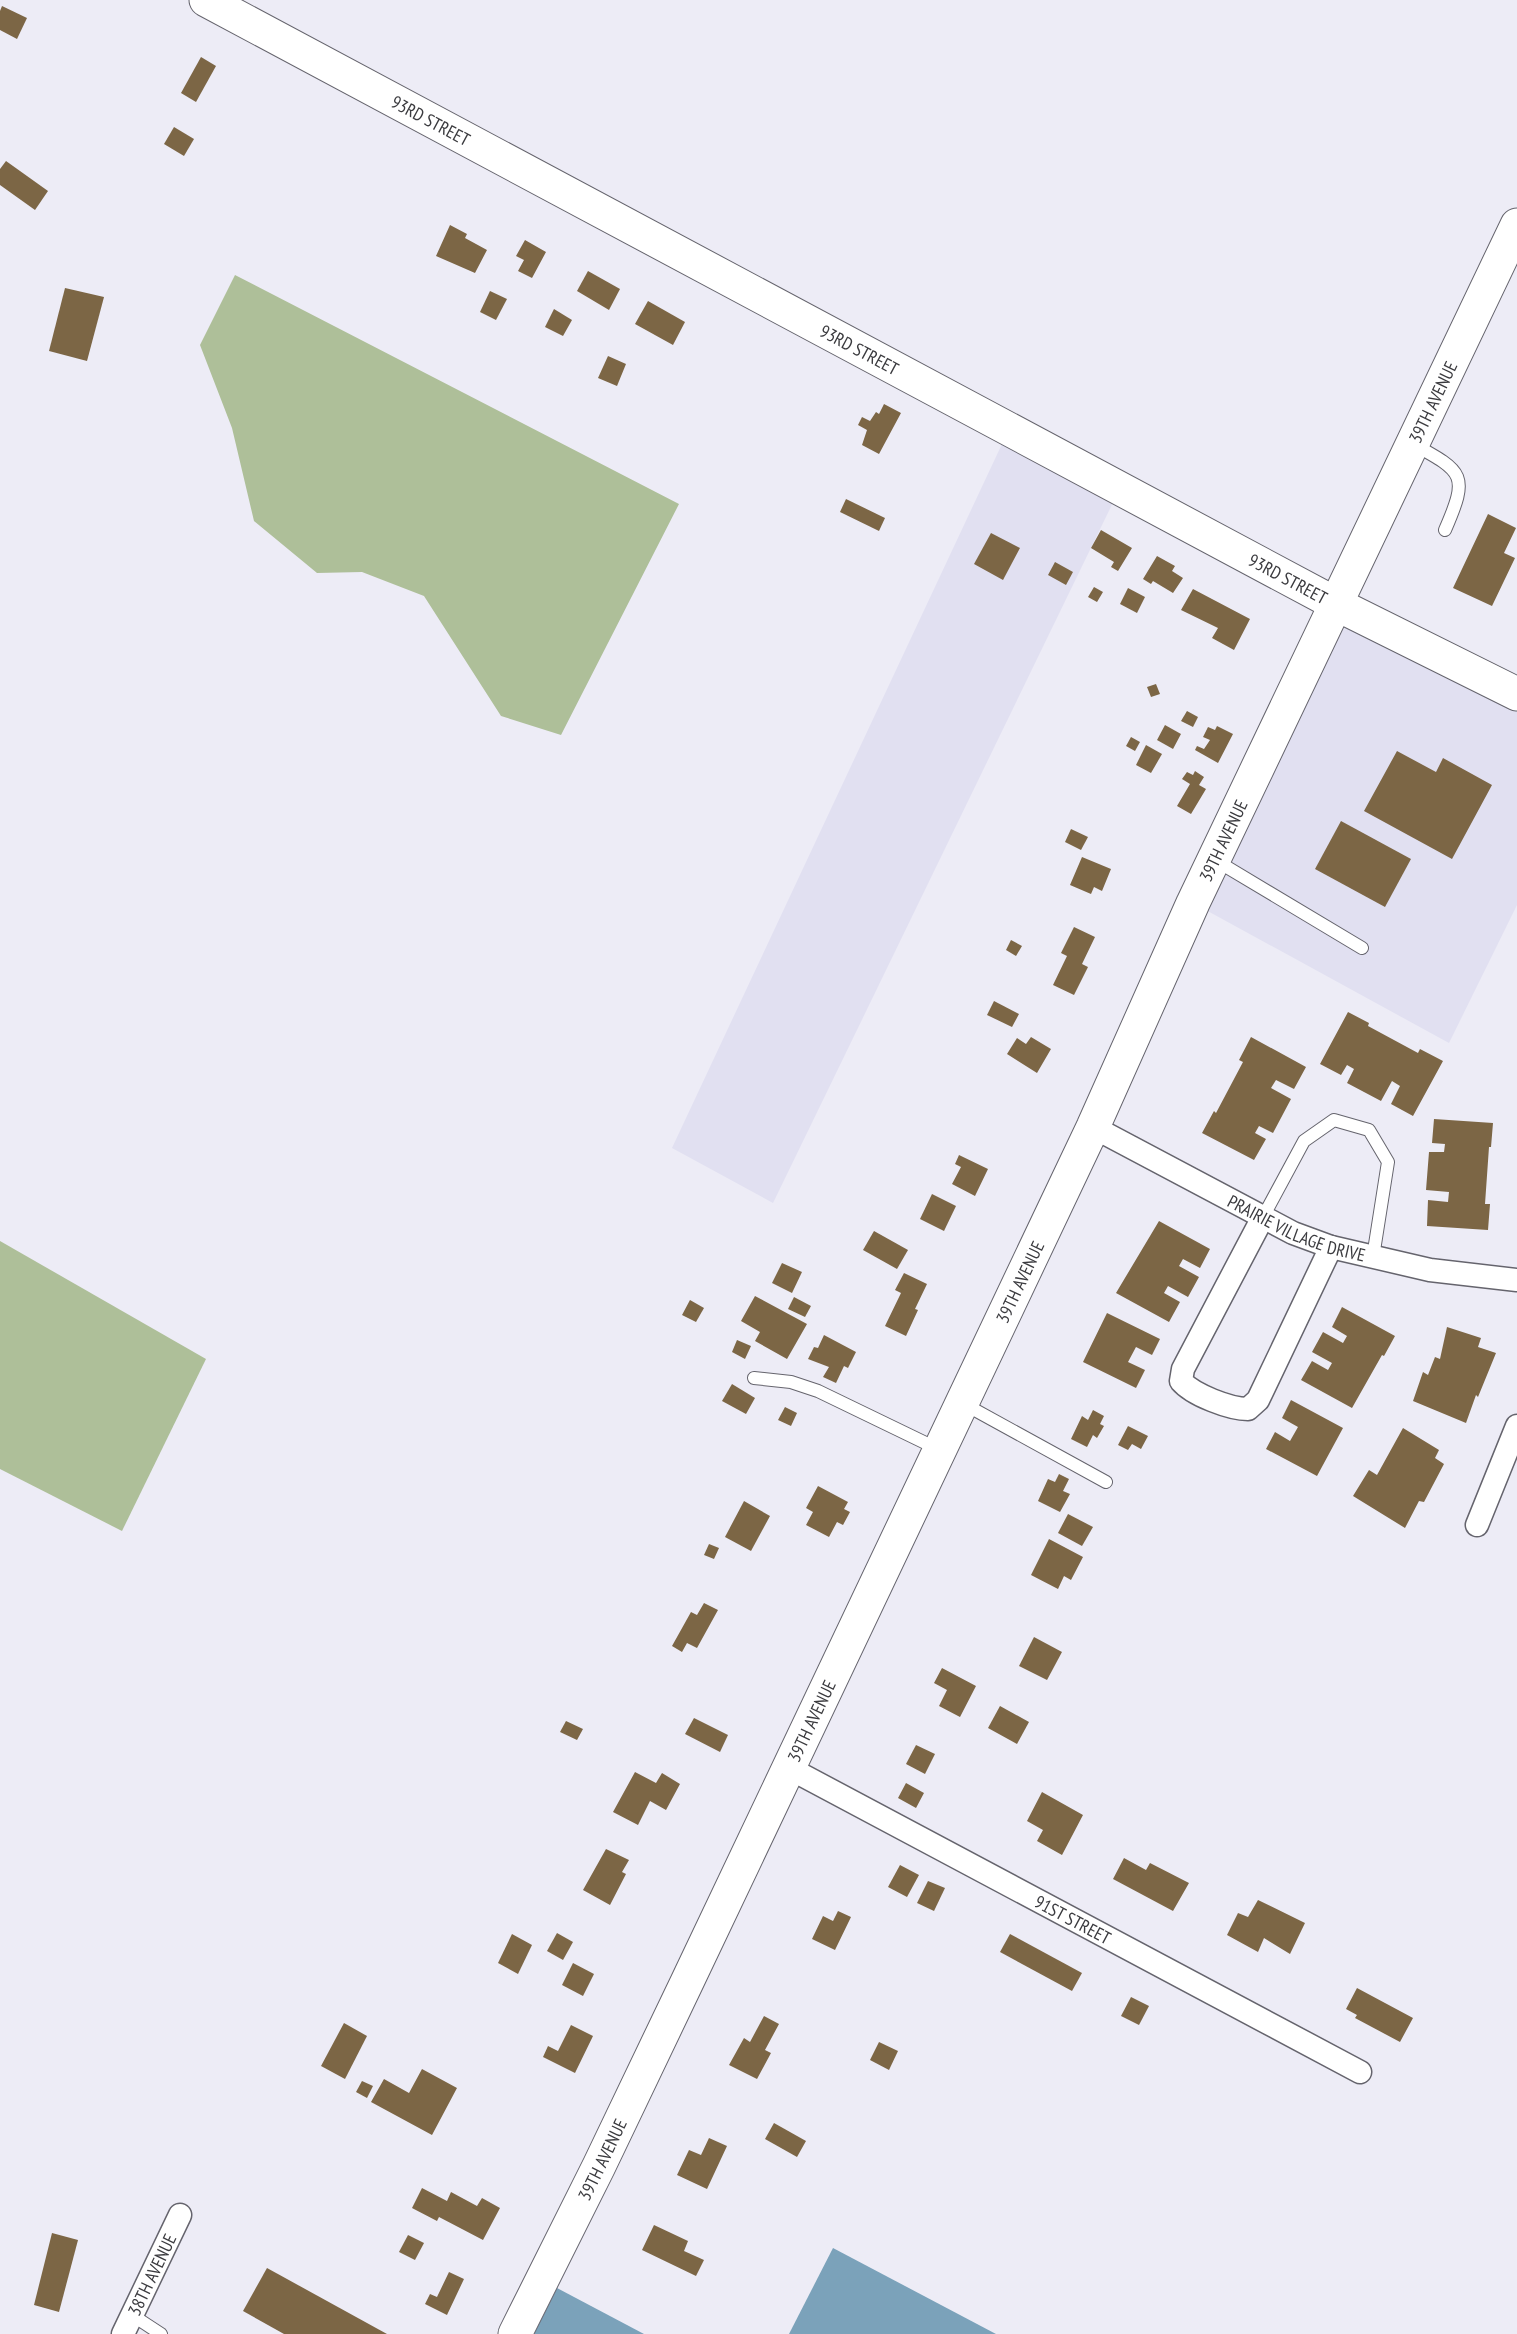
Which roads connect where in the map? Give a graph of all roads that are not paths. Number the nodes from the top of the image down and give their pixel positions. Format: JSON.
{"nodes":[{"id":1,"x":206,"y":0,"type":"edge"},
{"id":2,"x":1517,"y":225,"type":"edge"},
{"id":3,"x":1412,"y":443,"type":"junction"},
{"id":4,"x":1445,"y":530,"type":"dead end"},
{"id":5,"x":1336,"y":604,"type":"junction"},
{"id":6,"x":1517,"y":694,"type":"edge"},
{"id":7,"x":1214,"y":859,"type":"junction"},
{"id":8,"x":1362,"y":948,"type":"dead end"},
{"id":9,"x":1092,"y":1127,"type":"junction"},
{"id":10,"x":1263,"y":1217,"type":"junction"},
{"id":11,"x":1331,"y":1246,"type":"junction"},
{"id":12,"x":1373,"y":1257,"type":"junction"},
{"id":13,"x":1517,"y":1280,"type":"edge"},
{"id":14,"x":754,"y":1378,"type":"dead end"},
{"id":15,"x":961,"y":1402,"type":"junction"},
{"id":16,"x":1517,"y":1426,"type":"edge"},
{"id":17,"x":938,"y":1449,"type":"junction"},
{"id":18,"x":1106,"y":1482,"type":"dead end"},
{"id":19,"x":1477,"y":1525,"type":"dead end"},
{"id":20,"x":787,"y":1767,"type":"junction"},
{"id":21,"x":1360,"y":2072,"type":"dead end"},
{"id":22,"x":180,"y":2215,"type":"dead end"},
{"id":23,"x":127,"y":2325,"type":"edge"},
{"id":24,"x":161,"y":2334,"type":"edge"},
{"id":25,"x":515,"y":2334,"type":"edge"}],
"edges":[{"from":1,"to":5,"type":"main road","name":"93RD STREET"},
{"from":2,"to":3,"type":"main road","name":"39TH AVENUE"},
{"from":3,"to":4,"type":"lane"},
{"from":3,"to":5,"type":"main road","name":"39TH AVENUE"},
{"from":5,"to":6,"type":"main road","name":"93RD STREET"},
{"from":5,"to":7,"type":"main road","name":"39TH AVENUE"},
{"from":7,"to":8,"type":"lane"},
{"from":7,"to":9,"type":"main road","name":"39TH AVENUE"},
{"from":9,"to":10,"type":"street","name":"PRAIRIE VILLAGE DRIVE"},
{"from":9,"to":15,"type":"main road","name":"39TH AVENUE"},
{"from":10,"to":11,"type":"street","name":"PRAIRIE VILLAGE DRIVE"},
{"from":10,"to":11,"type":"street"},
{"from":10,"to":12,"type":"lane"},
{"from":11,"to":12,"type":"street","name":"PRAIRIE VILLAGE DRIVE"},
{"from":12,"to":13,"type":"street","name":"PRAIRIE VILLAGE DRIVE"},
{"from":14,"to":17,"type":"lane"},
{"from":15,"to":17,"type":"main road","name":"39TH AVENUE"},
{"from":15,"to":18,"type":"lane"},
{"from":16,"to":19,"type":"street"},
{"from":17,"to":20,"type":"main road","name":"39TH AVENUE"},
{"from":20,"to":21,"type":"street","name":"91ST STREET"},
{"from":20,"to":25,"type":"main road","name":"39TH AVENUE"},
{"from":22,"to":23,"type":"street","name":"38TH AVENUE"},
{"from":23,"to":24,"type":"lane"}]}
